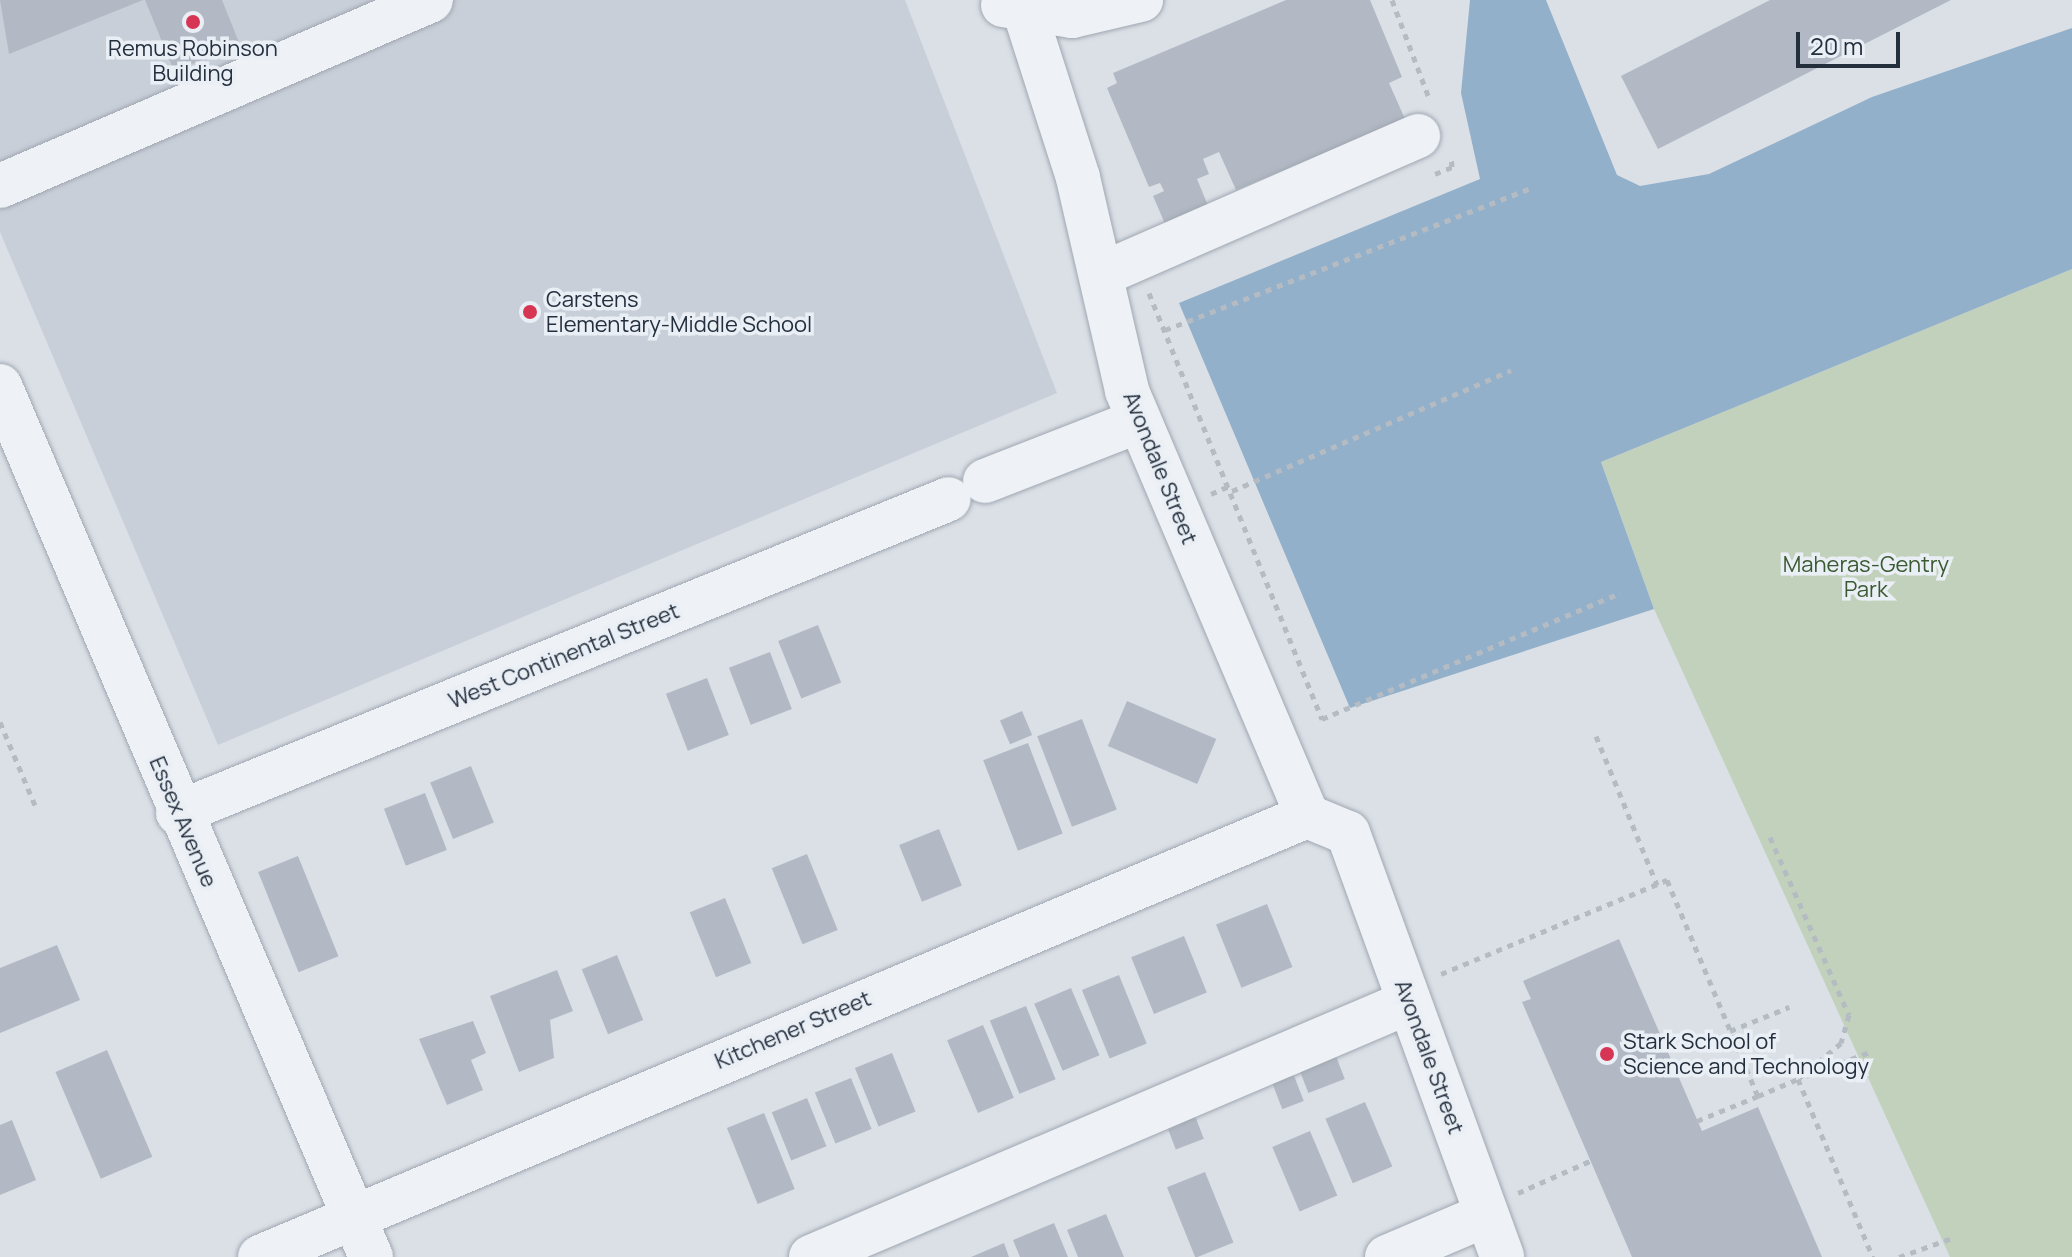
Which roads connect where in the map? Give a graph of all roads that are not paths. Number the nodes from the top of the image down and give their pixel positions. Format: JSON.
{"nodes":[{"id":1,"x":431,"y":0,"type":"edge"},
{"id":2,"x":1141,"y":0,"type":"edge"},
{"id":3,"x":1015,"y":5,"type":"edge"},
{"id":4,"x":1418,"y":136,"type":"dead end"},
{"id":5,"x":0,"y":186,"type":"edge"},
{"id":6,"x":1119,"y":267,"type":"junction"},
{"id":7,"x":0,"y":386,"type":"edge"},
{"id":8,"x":1139,"y":421,"type":"junction"},
{"id":9,"x":178,"y":813,"type":"junction"},
{"id":10,"x":1318,"y":818,"type":"junction"},
{"id":11,"x":1425,"y":988,"type":"junction"},
{"id":12,"x":1502,"y":1204,"type":"junction"},
{"id":13,"x":354,"y":1217,"type":"junction"},
{"id":14,"x":260,"y":1257,"type":"edge"},
{"id":15,"x":371,"y":1257,"type":"edge"},
{"id":16,"x":811,"y":1257,"type":"edge"},
{"id":17,"x":1387,"y":1257,"type":"edge"},
{"id":18,"x":1502,"y":1257,"type":"edge"}],
"edges":[{"from":1,"to":5,"type":"street"},
{"from":2,"to":3,"type":"street"},
{"from":3,"to":6,"type":"street","name":"Avondale Street"},
{"from":4,"to":6,"type":"street"},
{"from":6,"to":8,"type":"street","name":"Avondale Street"},
{"from":7,"to":9,"type":"street","name":"Essex Avenue"},
{"from":8,"to":9,"type":"street","name":"West Continental Street"},
{"from":8,"to":10,"type":"street","name":"Avondale Street"},
{"from":9,"to":13,"type":"street","name":"Essex Avenue"},
{"from":10,"to":11,"type":"street","name":"Avondale Street"},
{"from":10,"to":13,"type":"street","name":"Kitchener Street"},
{"from":11,"to":12,"type":"street","name":"Avondale Street"},
{"from":11,"to":16,"type":"street"},
{"from":12,"to":17,"type":"street"},
{"from":12,"to":18,"type":"street","name":"Avondale Street"},
{"from":13,"to":14,"type":"street","name":"Kitchener Street"},
{"from":13,"to":15,"type":"street","name":"Essex Avenue"}]}
